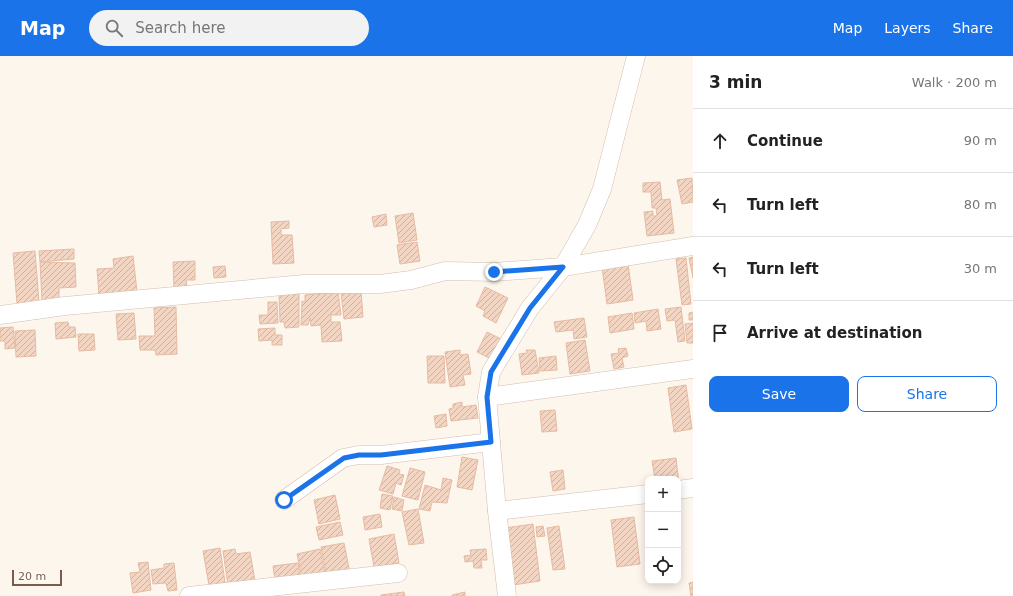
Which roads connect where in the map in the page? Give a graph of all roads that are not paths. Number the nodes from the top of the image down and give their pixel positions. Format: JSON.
{"nodes":[{"id":1,"x":636,"y":56,"type":"edge"},
{"id":2,"x":693,"y":246,"type":"edge"},
{"id":3,"x":563,"y":267,"type":"junction"},
{"id":4,"x":0,"y":315,"type":"edge"},
{"id":5,"x":693,"y":369,"type":"edge"},
{"id":6,"x":487,"y":397,"type":"junction"},
{"id":7,"x":491,"y":442,"type":"junction"},
{"id":8,"x":693,"y":488,"type":"edge"},
{"id":9,"x":681,"y":490,"type":"edge"},
{"id":10,"x":645,"y":494,"type":"edge"},
{"id":11,"x":284,"y":500,"type":"dead end"},
{"id":12,"x":497,"y":511,"type":"junction"},
{"id":13,"x":398,"y":573,"type":"dead end"},
{"id":14,"x":244,"y":593,"type":"edge"},
{"id":15,"x":189,"y":596,"type":"edge"},
{"id":16,"x":507,"y":596,"type":"edge"}],
"edges":[{"from":1,"to":3,"type":"street"},
{"from":2,"to":3,"type":"street"},
{"from":3,"to":4,"type":"street"},
{"from":3,"to":6,"type":"street"},
{"from":5,"to":6,"type":"street"},
{"from":6,"to":7,"type":"street"},
{"from":7,"to":11,"type":"street"},
{"from":7,"to":12,"type":"street"},
{"from":8,"to":9,"type":"street"},
{"from":10,"to":12,"type":"street"},
{"from":12,"to":16,"type":"street"},
{"from":13,"to":14,"type":"street"},
{"from":14,"to":15,"type":"street"}]}
